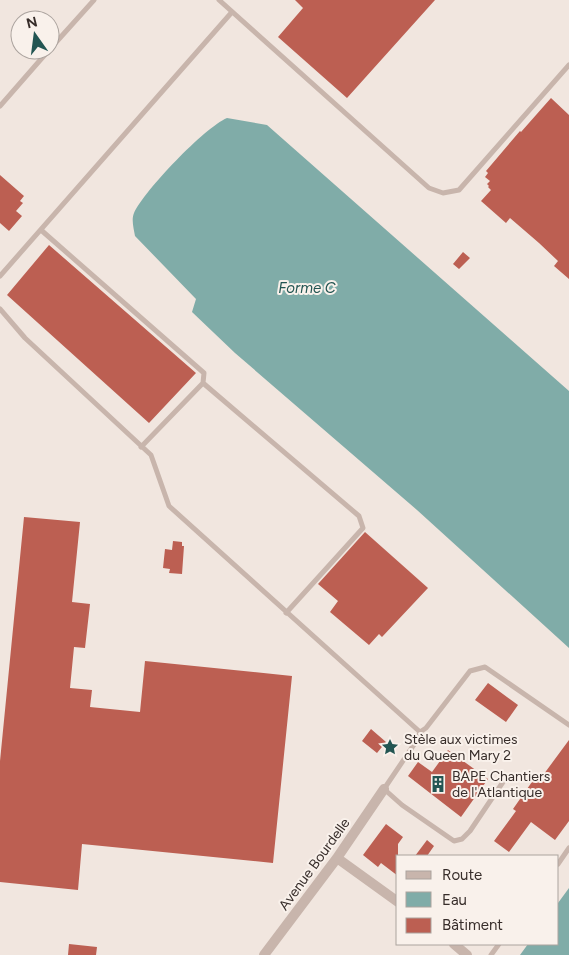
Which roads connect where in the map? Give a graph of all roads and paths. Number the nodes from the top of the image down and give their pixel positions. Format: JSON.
{"nodes":[{"id":1,"x":94,"y":0,"type":"edge"},
{"id":2,"x":219,"y":0,"type":"edge"},
{"id":3,"x":232,"y":12,"type":"junction"},
{"id":4,"x":60,"y":39,"type":"edge"},
{"id":5,"x":41,"y":60,"type":"edge"},
{"id":6,"x":569,"y":65,"type":"edge"},
{"id":7,"x":0,"y":106,"type":"edge"},
{"id":8,"x":41,"y":230,"type":"junction"},
{"id":9,"x":0,"y":276,"type":"edge"},
{"id":10,"x":0,"y":308,"type":"edge"},
{"id":11,"x":203,"y":383,"type":"junction"},
{"id":12,"x":141,"y":447,"type":"junction"},
{"id":13,"x":286,"y":612,"type":"junction"},
{"id":14,"x":569,"y":725,"type":"edge"},
{"id":15,"x":420,"y":732,"type":"junction"},
{"id":16,"x":505,"y":779,"type":"dead end"},
{"id":17,"x":384,"y":789,"type":"junction"},
{"id":18,"x":569,"y":848,"type":"edge"},
{"id":19,"x":337,"y":858,"type":"junction"},
{"id":20,"x":559,"y":863,"type":"edge"},
{"id":21,"x":396,"y":901,"type":"edge"},
{"id":22,"x":455,"y":945,"type":"edge"},
{"id":23,"x":264,"y":955,"type":"edge"},
{"id":24,"x":467,"y":955,"type":"edge"}],
"edges":[{"from":1,"to":4,"type":"lane"},
{"from":2,"to":3,"type":"lane"},
{"from":3,"to":6,"type":"lane"},
{"from":3,"to":8,"type":"lane"},
{"from":5,"to":7,"type":"lane"},
{"from":8,"to":9,"type":"lane"},
{"from":8,"to":11,"type":"lane"},
{"from":10,"to":12,"type":"lane"},
{"from":11,"to":12,"type":"lane"},
{"from":11,"to":13,"type":"lane"},
{"from":12,"to":13,"type":"lane"},
{"from":13,"to":15,"type":"lane"},
{"from":14,"to":15,"type":"lane"},
{"from":15,"to":17,"type":"lane"},
{"from":16,"to":17,"type":"lane"},
{"from":17,"to":19,"type":"street","name":"Avenue Bourdelle"},
{"from":18,"to":20,"type":"lane"},
{"from":19,"to":21,"type":"street"},
{"from":19,"to":23,"type":"street","name":"Avenue Bourdelle"},
{"from":22,"to":24,"type":"street"}]}
